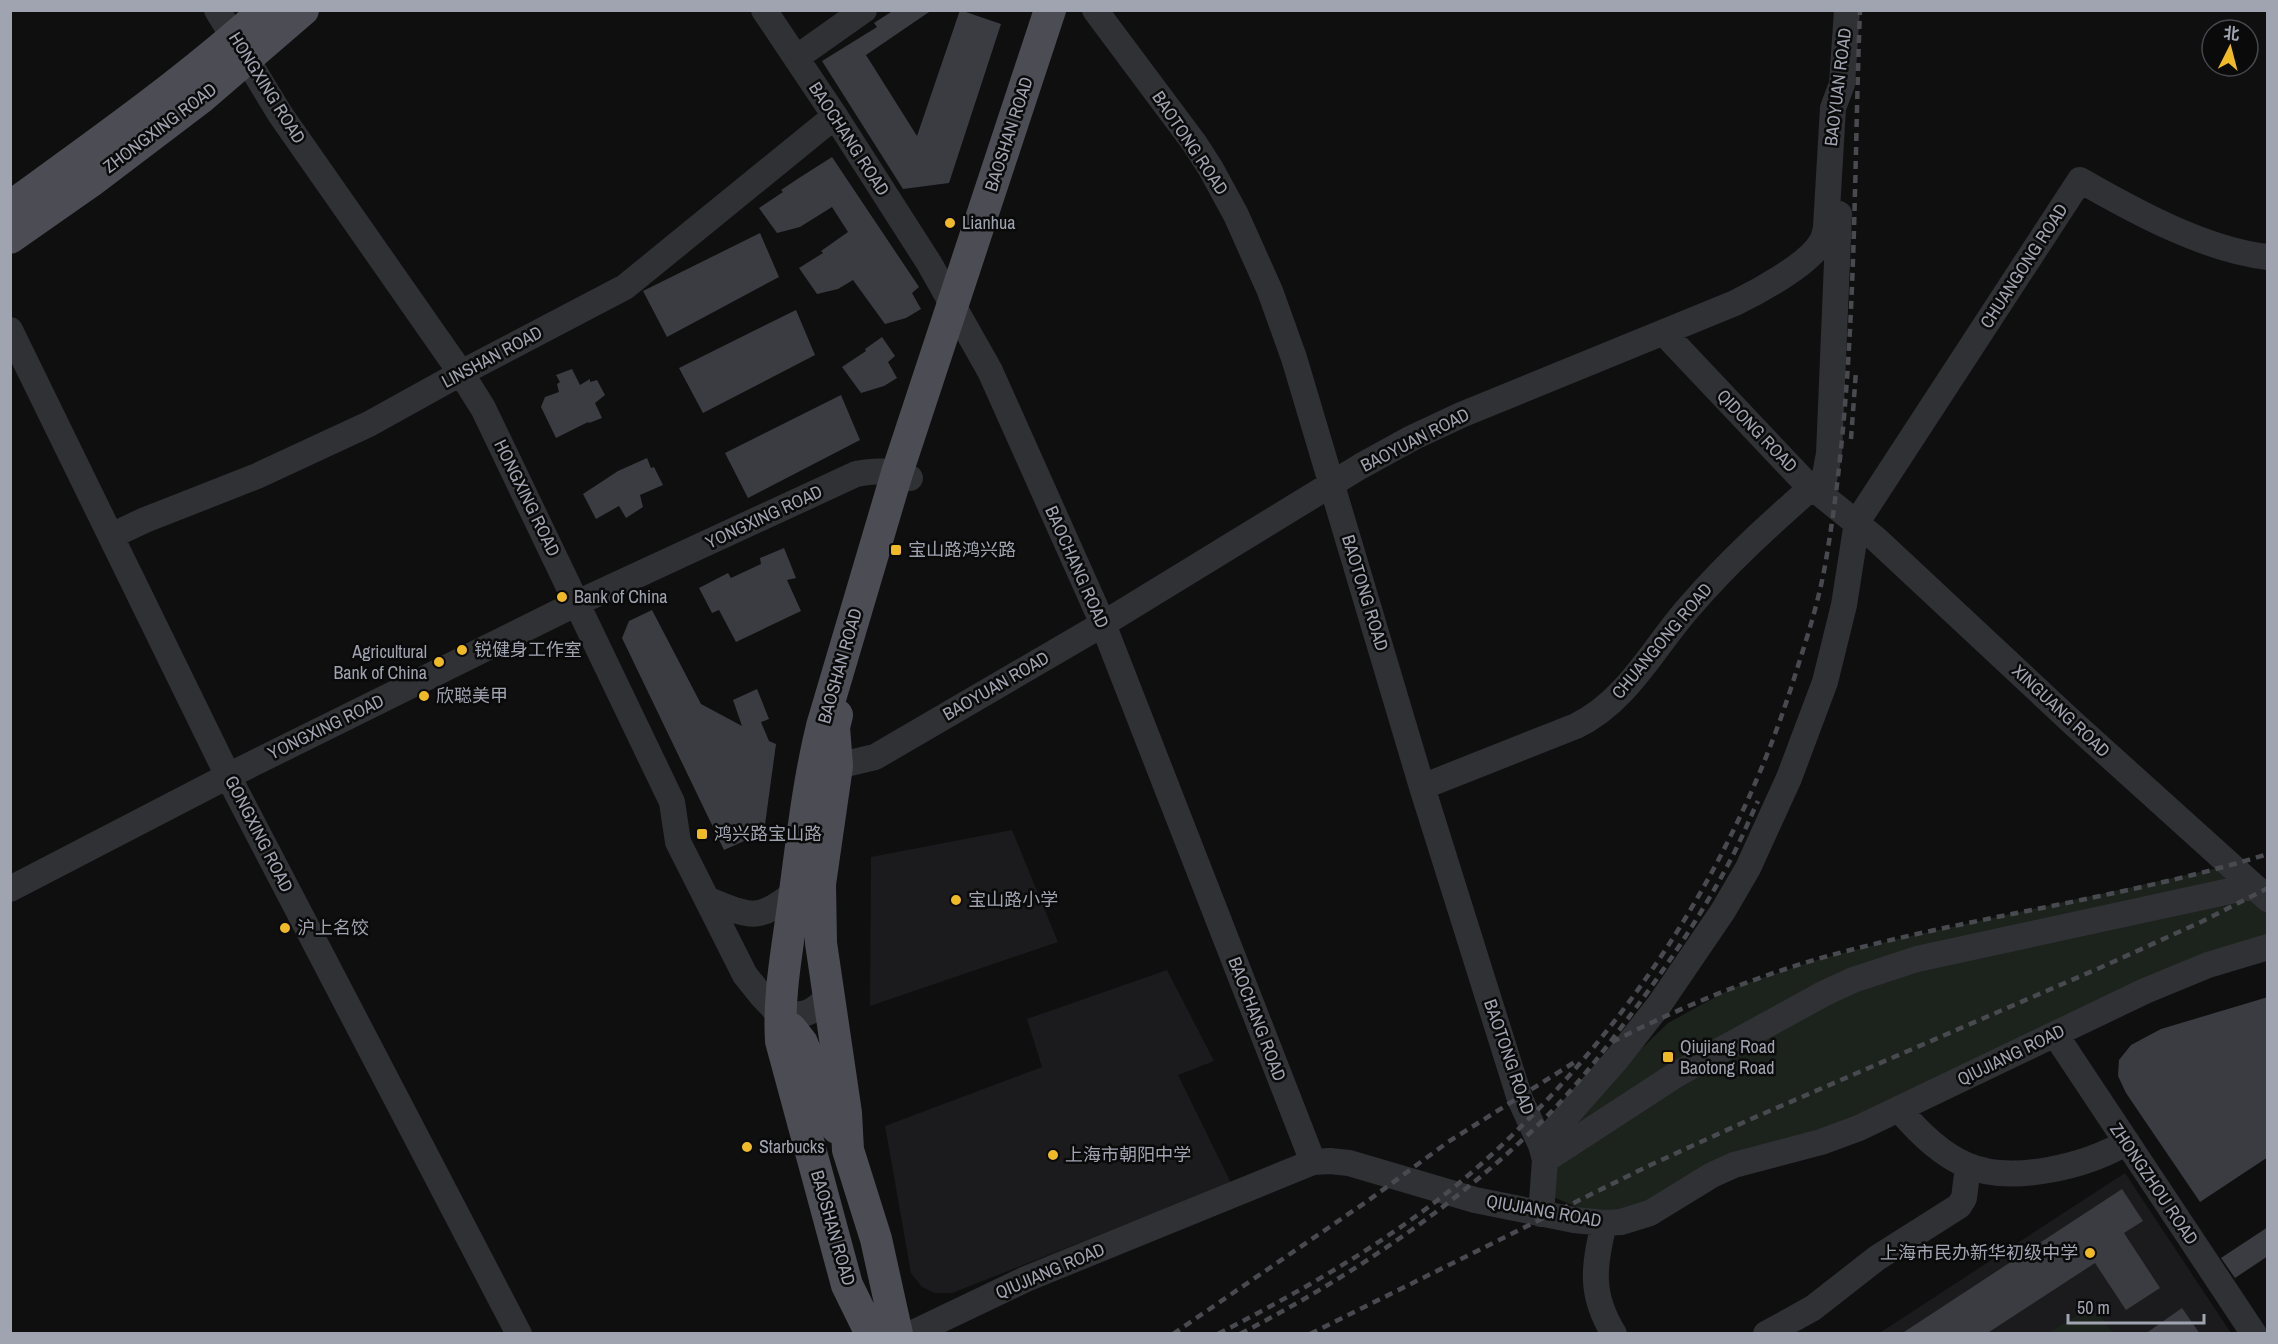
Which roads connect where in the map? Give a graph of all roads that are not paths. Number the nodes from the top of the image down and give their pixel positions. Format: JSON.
{"nodes":[{"id":1,"x":218,"y":10,"type":"edge"},
{"id":2,"x":265,"y":10,"type":"edge"},
{"id":3,"x":303,"y":10,"type":"edge"},
{"id":4,"x":764,"y":10,"type":"edge"},
{"id":5,"x":864,"y":10,"type":"edge"},
{"id":6,"x":1050,"y":10,"type":"edge"},
{"id":7,"x":1069,"y":10,"type":"edge"},
{"id":8,"x":1095,"y":10,"type":"edge"},
{"id":9,"x":1847,"y":10,"type":"edge"},
{"id":10,"x":241,"y":48,"type":"junction"},
{"id":11,"x":796,"y":58,"type":"junction"},
{"id":12,"x":1842,"y":84,"type":"junction"},
{"id":13,"x":835,"y":116,"type":"junction"},
{"id":14,"x":10,"y":207,"type":"edge"},
{"id":15,"x":10,"y":238,"type":"edge"},
{"id":16,"x":2268,"y":257,"type":"edge"},
{"id":17,"x":959,"y":316,"type":"junction"},
{"id":18,"x":10,"y":330,"type":"edge"},
{"id":19,"x":1664,"y":333,"type":"junction"},
{"id":20,"x":461,"y":373,"type":"junction"},
{"id":21,"x":903,"y":475,"type":"junction"},
{"id":22,"x":1332,"y":484,"type":"junction"},
{"id":23,"x":1815,"y":489,"type":"junction"},
{"id":24,"x":1857,"y":522,"type":"junction"},
{"id":25,"x":111,"y":536,"type":"junction"},
{"id":26,"x":578,"y":603,"type":"junction"},
{"id":27,"x":1103,"y":624,"type":"junction"},
{"id":28,"x":825,"y":764,"type":"junction"},
{"id":29,"x":228,"y":776,"type":"junction"},
{"id":30,"x":1422,"y":787,"type":"junction"},
{"id":31,"x":10,"y":889,"type":"edge"},
{"id":32,"x":795,"y":892,"type":"junction"},
{"id":33,"x":2260,"y":892,"type":"edge"},
{"id":34,"x":709,"y":900,"type":"junction"},
{"id":35,"x":2268,"y":946,"type":"edge"},
{"id":36,"x":828,"y":996,"type":"junction"},
{"id":37,"x":779,"y":1014,"type":"junction"},
{"id":38,"x":2055,"y":1034,"type":"junction"},
{"id":39,"x":1899,"y":1109,"type":"junction"},
{"id":40,"x":2127,"y":1143,"type":"junction"},
{"id":41,"x":849,"y":1150,"type":"junction"},
{"id":42,"x":1543,"y":1152,"type":"junction"},
{"id":43,"x":1312,"y":1162,"type":"junction"},
{"id":44,"x":1968,"y":1166,"type":"junction"},
{"id":45,"x":1541,"y":1214,"type":"junction"},
{"id":46,"x":1604,"y":1223,"type":"junction"},
{"id":47,"x":519,"y":1334,"type":"edge"},
{"id":48,"x":871,"y":1334,"type":"edge"},
{"id":49,"x":897,"y":1334,"type":"edge"},
{"id":50,"x":911,"y":1334,"type":"edge"},
{"id":51,"x":1614,"y":1334,"type":"edge"},
{"id":52,"x":1766,"y":1334,"type":"edge"},
{"id":53,"x":2254,"y":1334,"type":"edge"}],
"edges":[{"from":1,"to":10,"type":"street","name":"HONGXING ROAD"},
{"from":2,"to":10,"type":"main road","name":"ZHONGXING ROAD"},
{"from":3,"to":10,"type":"main road","name":"ZHONGXING ROAD"},
{"from":4,"to":11,"type":"street","name":"BAOCHANG ROAD"},
{"from":5,"to":11,"type":"street"},
{"from":6,"to":17,"type":"main road","name":"BAOSHAN ROAD"},
{"from":7,"to":17,"type":"main road","name":"BAOSHAN ROAD"},
{"from":8,"to":22,"type":"street","name":"BAOTONG ROAD"},
{"from":9,"to":12,"type":"street","name":"BAOYUAN ROAD"},
{"from":10,"to":14,"type":"main road","name":"ZHONGXING ROAD"},
{"from":10,"to":15,"type":"main road","name":"ZHONGXING ROAD"},
{"from":10,"to":20,"type":"street","name":"HONGXING ROAD"},
{"from":11,"to":13,"type":"street","name":"BAOCHANG ROAD"},
{"from":12,"to":19,"type":"street","name":"BAOYUAN ROAD"},
{"from":12,"to":23,"type":"street"},
{"from":13,"to":17,"type":"street","name":"BAOCHANG ROAD"},
{"from":13,"to":20,"type":"street","name":"LINSHAN ROAD"},
{"from":16,"to":24,"type":"street","name":"CHUANGONG ROAD"},
{"from":17,"to":21,"type":"main road","name":"BAOSHAN ROAD"},
{"from":17,"to":27,"type":"street","name":"BAOCHANG ROAD"},
{"from":18,"to":25,"type":"street","name":"GONGXING ROAD"},
{"from":19,"to":22,"type":"street","name":"BAOYUAN ROAD"},
{"from":19,"to":23,"type":"street","name":"QIDONG ROAD"},
{"from":20,"to":25,"type":"street","name":"LINSHAN ROAD"},
{"from":20,"to":26,"type":"street","name":"HONGXING ROAD"},
{"from":21,"to":26,"type":"street","name":"YONGXING ROAD"},
{"from":21,"to":28,"type":"main road","name":"BAOSHAN ROAD"},
{"from":22,"to":27,"type":"street","name":"BAOYUAN ROAD"},
{"from":22,"to":30,"type":"street","name":"BAOTONG ROAD"},
{"from":23,"to":24,"type":"street","name":"QIDONG ROAD"},
{"from":23,"to":30,"type":"street","name":"CHUANGONG ROAD"},
{"from":24,"to":33,"type":"street","name":"XINGUANG ROAD"},
{"from":24,"to":42,"type":"street"},
{"from":25,"to":29,"type":"street","name":"GONGXING ROAD"},
{"from":26,"to":29,"type":"street","name":"YONGXING ROAD"},
{"from":26,"to":34,"type":"street","name":"HONGXING ROAD"},
{"from":27,"to":28,"type":"street","name":"BAOYUAN ROAD"},
{"from":27,"to":43,"type":"street","name":"BAOCHANG ROAD"},
{"from":28,"to":32,"type":"main road","name":"BAOSHAN ROAD"},
{"from":28,"to":36,"type":"main road","name":"BAOSHAN ROAD"},
{"from":29,"to":31,"type":"street","name":"YONGXING ROAD"},
{"from":29,"to":47,"type":"street","name":"GONGXING ROAD"},
{"from":30,"to":42,"type":"street","name":"BAOTONG ROAD"},
{"from":32,"to":34,"type":"street"},
{"from":32,"to":37,"type":"main road","name":"BAOSHAN ROAD"},
{"from":33,"to":42,"type":"street"},
{"from":34,"to":37,"type":"street","name":"HONGXING ROAD"},
{"from":35,"to":38,"type":"street","name":"QIUJIANG ROAD"},
{"from":36,"to":37,"type":"street"},
{"from":36,"to":41,"type":"main road","name":"BAOSHAN ROAD"},
{"from":37,"to":41,"type":"main road"},
{"from":37,"to":48,"type":"main road","name":"BAOSHAN ROAD"},
{"from":38,"to":39,"type":"street","name":"QIUJIANG ROAD"},
{"from":38,"to":40,"type":"street","name":"ZHONGZHOU ROAD"},
{"from":39,"to":44,"type":"street"},
{"from":39,"to":46,"type":"street","name":"QIUJIANG ROAD"},
{"from":40,"to":44,"type":"street"},
{"from":40,"to":53,"type":"street","name":"ZHONGZHOU ROAD"},
{"from":41,"to":49,"type":"main road","name":"BAOSHAN ROAD"},
{"from":42,"to":45,"type":"street","name":"BAOTONG ROAD"},
{"from":43,"to":45,"type":"street","name":"QIUJIANG ROAD"},
{"from":43,"to":50,"type":"street","name":"QIUJIANG ROAD"},
{"from":44,"to":52,"type":"street"},
{"from":45,"to":46,"type":"street","name":"QIUJIANG ROAD"},
{"from":46,"to":51,"type":"street"}]}
